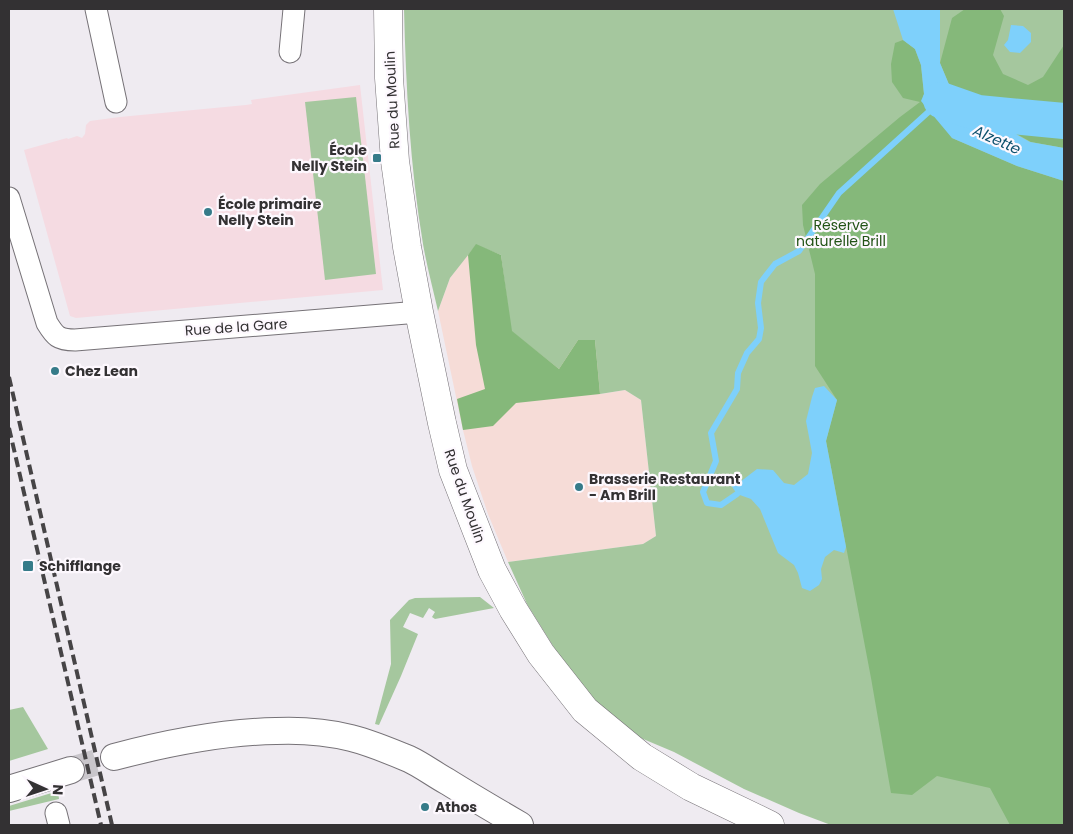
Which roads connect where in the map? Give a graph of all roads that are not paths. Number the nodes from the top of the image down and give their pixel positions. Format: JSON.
{"nodes":[{"id":1,"x":96,"y":9,"type":"edge"},
{"id":2,"x":294,"y":9,"type":"edge"},
{"id":3,"x":388,"y":9,"type":"edge"},
{"id":4,"x":290,"y":52,"type":"dead end"},
{"id":5,"x":116,"y":102,"type":"dead end"},
{"id":6,"x":9,"y":198,"type":"edge"},
{"id":7,"x":419,"y":312,"type":"junction"},
{"id":8,"x":114,"y":757,"type":"tunnel mouth"},
{"id":9,"x":71,"y":770,"type":"tunnel mouth"},
{"id":10,"x":9,"y":790,"type":"edge"},
{"id":11,"x":520,"y":825,"type":"edge"},
{"id":12,"x":770,"y":825,"type":"edge"}],
"edges":[{"from":1,"to":5,"type":"street"},
{"from":2,"to":4,"type":"street"},
{"from":3,"to":7,"type":"main road","name":"Rue du Moulin"},
{"from":6,"to":7,"type":"street","name":"Rue de la Gare"},
{"from":7,"to":12,"type":"main road","name":"Rue du Moulin"},
{"from":8,"to":11,"type":"street"},
{"from":9,"to":10,"type":"street"}]}
